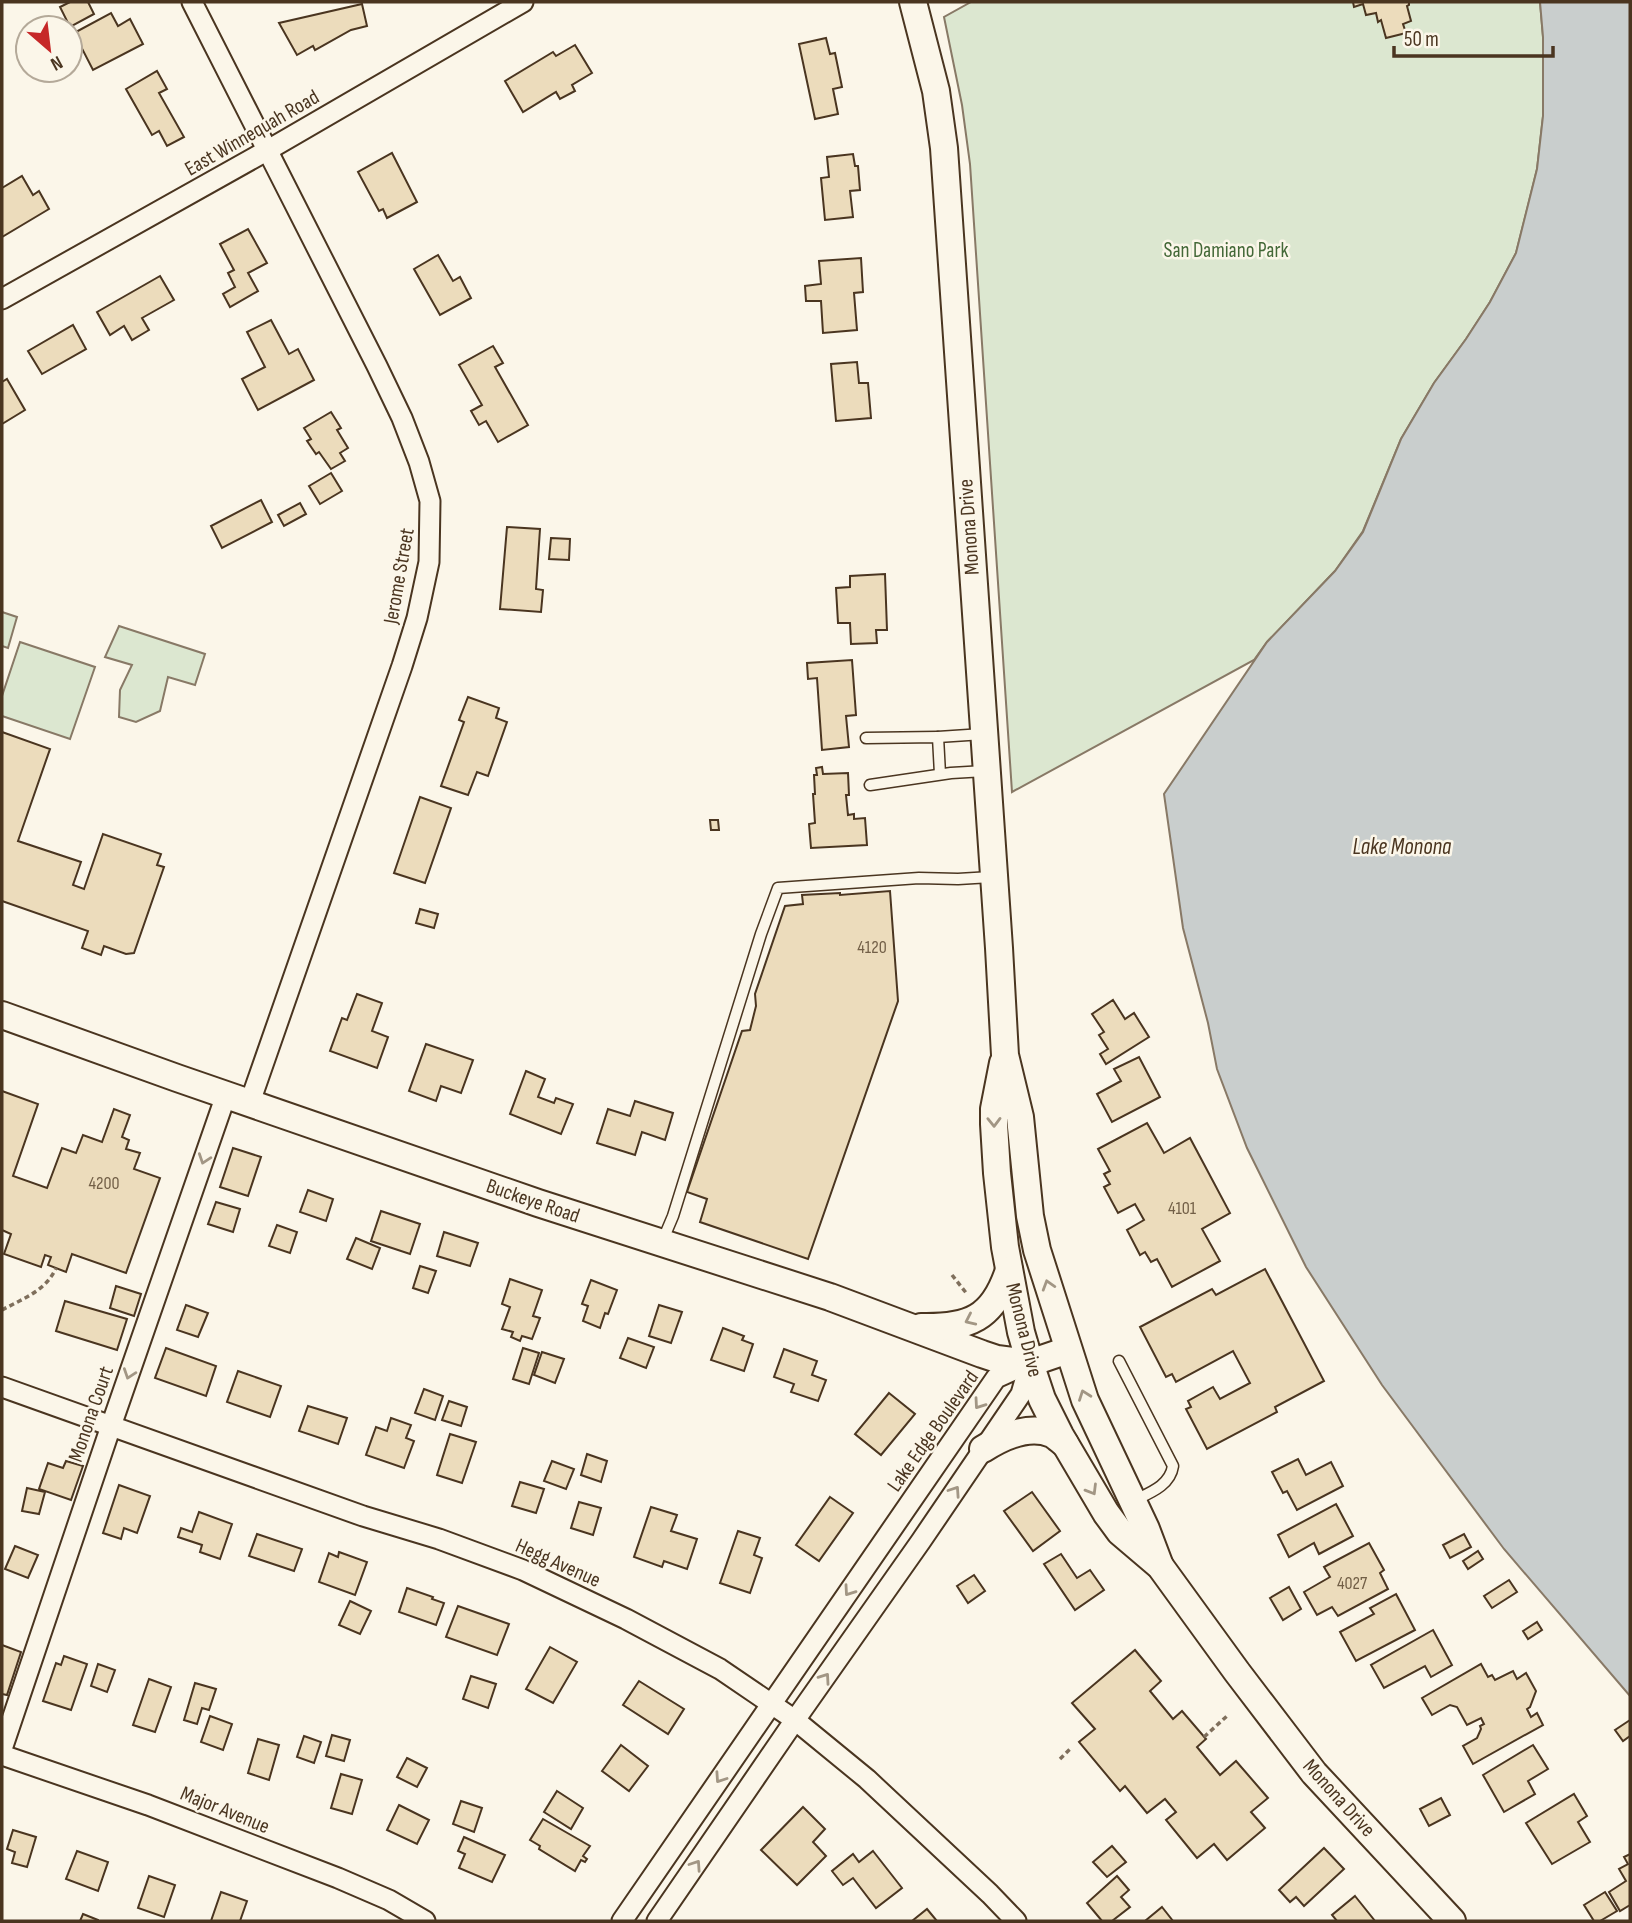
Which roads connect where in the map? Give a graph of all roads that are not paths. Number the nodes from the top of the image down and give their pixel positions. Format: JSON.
{"nodes":[{"id":1,"x":192,"y":2,"type":"edge"},
{"id":2,"x":523,"y":2,"type":"edge"},
{"id":3,"x":913,"y":2,"type":"edge"},
{"id":4,"x":268,"y":150,"type":"junction"},
{"id":5,"x":2,"y":299,"type":"edge"},
{"id":6,"x":983,"y":734,"type":"junction"},
{"id":7,"x":938,"y":737,"type":"junction"},
{"id":8,"x":866,"y":738,"type":"dead end"},
{"id":9,"x":986,"y":771,"type":"junction"},
{"id":10,"x":940,"y":774,"type":"junction"},
{"id":11,"x":870,"y":785,"type":"dead end"},
{"id":12,"x":993,"y":877,"type":"junction"},
{"id":13,"x":2,"y":1015,"type":"edge"},
{"id":14,"x":1005,"y":1055,"type":"junction"},
{"id":15,"x":238,"y":1098,"type":"junction"},
{"id":16,"x":662,"y":1243,"type":"junction"},
{"id":17,"x":1009,"y":1270,"type":"junction"},
{"id":18,"x":905,"y":1327,"type":"junction"},
{"id":19,"x":1068,"y":1350,"type":"junction"},
{"id":20,"x":1119,"y":1361,"type":"dead end"},
{"id":21,"x":1030,"y":1363,"type":"junction"},
{"id":22,"x":2,"y":1387,"type":"edge"},
{"id":23,"x":111,"y":1426,"type":"junction"},
{"id":24,"x":1065,"y":1444,"type":"junction"},
{"id":25,"x":984,"y":1449,"type":"junction"},
{"id":26,"x":1133,"y":1502,"type":"junction"},
{"id":27,"x":1160,"y":1566,"type":"junction"},
{"id":28,"x":771,"y":1704,"type":"junction"},
{"id":29,"x":794,"y":1720,"type":"junction"},
{"id":30,"x":2,"y":1749,"type":"edge"},
{"id":31,"x":2,"y":1755,"type":"edge"},
{"id":32,"x":425,"y":1921,"type":"edge"},
{"id":33,"x":622,"y":1921,"type":"edge"},
{"id":34,"x":657,"y":1921,"type":"edge"},
{"id":35,"x":1016,"y":1921,"type":"edge"},
{"id":36,"x":1452,"y":1921,"type":"edge"}],
"edges":[{"from":1,"to":4,"type":"street","name":"Jerome Street"},
{"from":2,"to":4,"type":"street","name":"East Winnequah Road"},
{"from":3,"to":6,"type":"street","name":"Monona Drive"},
{"from":4,"to":5,"type":"street","name":"East Winnequah Road"},
{"from":4,"to":15,"type":"street","name":"Jerome Street"},
{"from":6,"to":7,"type":"lane"},
{"from":6,"to":9,"type":"street","name":"Monona Drive"},
{"from":7,"to":8,"type":"lane"},
{"from":7,"to":10,"type":"lane"},
{"from":9,"to":10,"type":"lane"},
{"from":9,"to":12,"type":"street","name":"Monona Drive"},
{"from":10,"to":11,"type":"lane"},
{"from":12,"to":14,"type":"street","name":"Monona Drive"},
{"from":12,"to":16,"type":"lane"},
{"from":13,"to":15,"type":"street","name":"Buckeye Road"},
{"from":14,"to":17,"type":"street","name":"Monona Drive","one_way":true},
{"from":19,"to":14,"type":"street","name":"Monona Drive","one_way":true},
{"from":15,"to":16,"type":"street","name":"Buckeye Road"},
{"from":15,"to":23,"type":"street","name":"Monona Court","one_way":true},
{"from":16,"to":18,"type":"street","name":"Buckeye Road"},
{"from":17,"to":18,"type":"street","one_way":true},
{"from":17,"to":21,"type":"street","name":"Monona Drive"},
{"from":18,"to":21,"type":"street","name":"Buckeye Road"},
{"from":19,"to":21,"type":"street","name":"Buckeye Road"},
{"from":26,"to":19,"type":"street","name":"Monona Drive","one_way":true},
{"from":20,"to":26,"type":"lane"},
{"from":21,"to":24,"type":"street","name":"Monona Drive"},
{"from":21,"to":25,"type":"street"},
{"from":21,"to":28,"type":"street","name":"Lake Edge Boulevard","one_way":true},
{"from":22,"to":23,"type":"street","name":"Hegg Avenue"},
{"from":23,"to":28,"type":"street","name":"Hegg Avenue"},
{"from":23,"to":30,"type":"street","name":"Monona Court"},
{"from":24,"to":25,"type":"street"},
{"from":24,"to":27,"type":"street","name":"Monona Drive","one_way":true},
{"from":29,"to":25,"type":"street","one_way":true},
{"from":26,"to":27,"type":"street","name":"Monona Drive"},
{"from":27,"to":36,"type":"street","name":"Monona Drive"},
{"from":28,"to":29,"type":"street","name":"Hegg Avenue"},
{"from":28,"to":33,"type":"street","name":"Lake Edge Boulevard","one_way":true},
{"from":34,"to":29,"type":"street","one_way":true},
{"from":29,"to":35,"type":"street","name":"Hegg Avenue"},
{"from":31,"to":32,"type":"street","name":"Major Avenue"}]}
